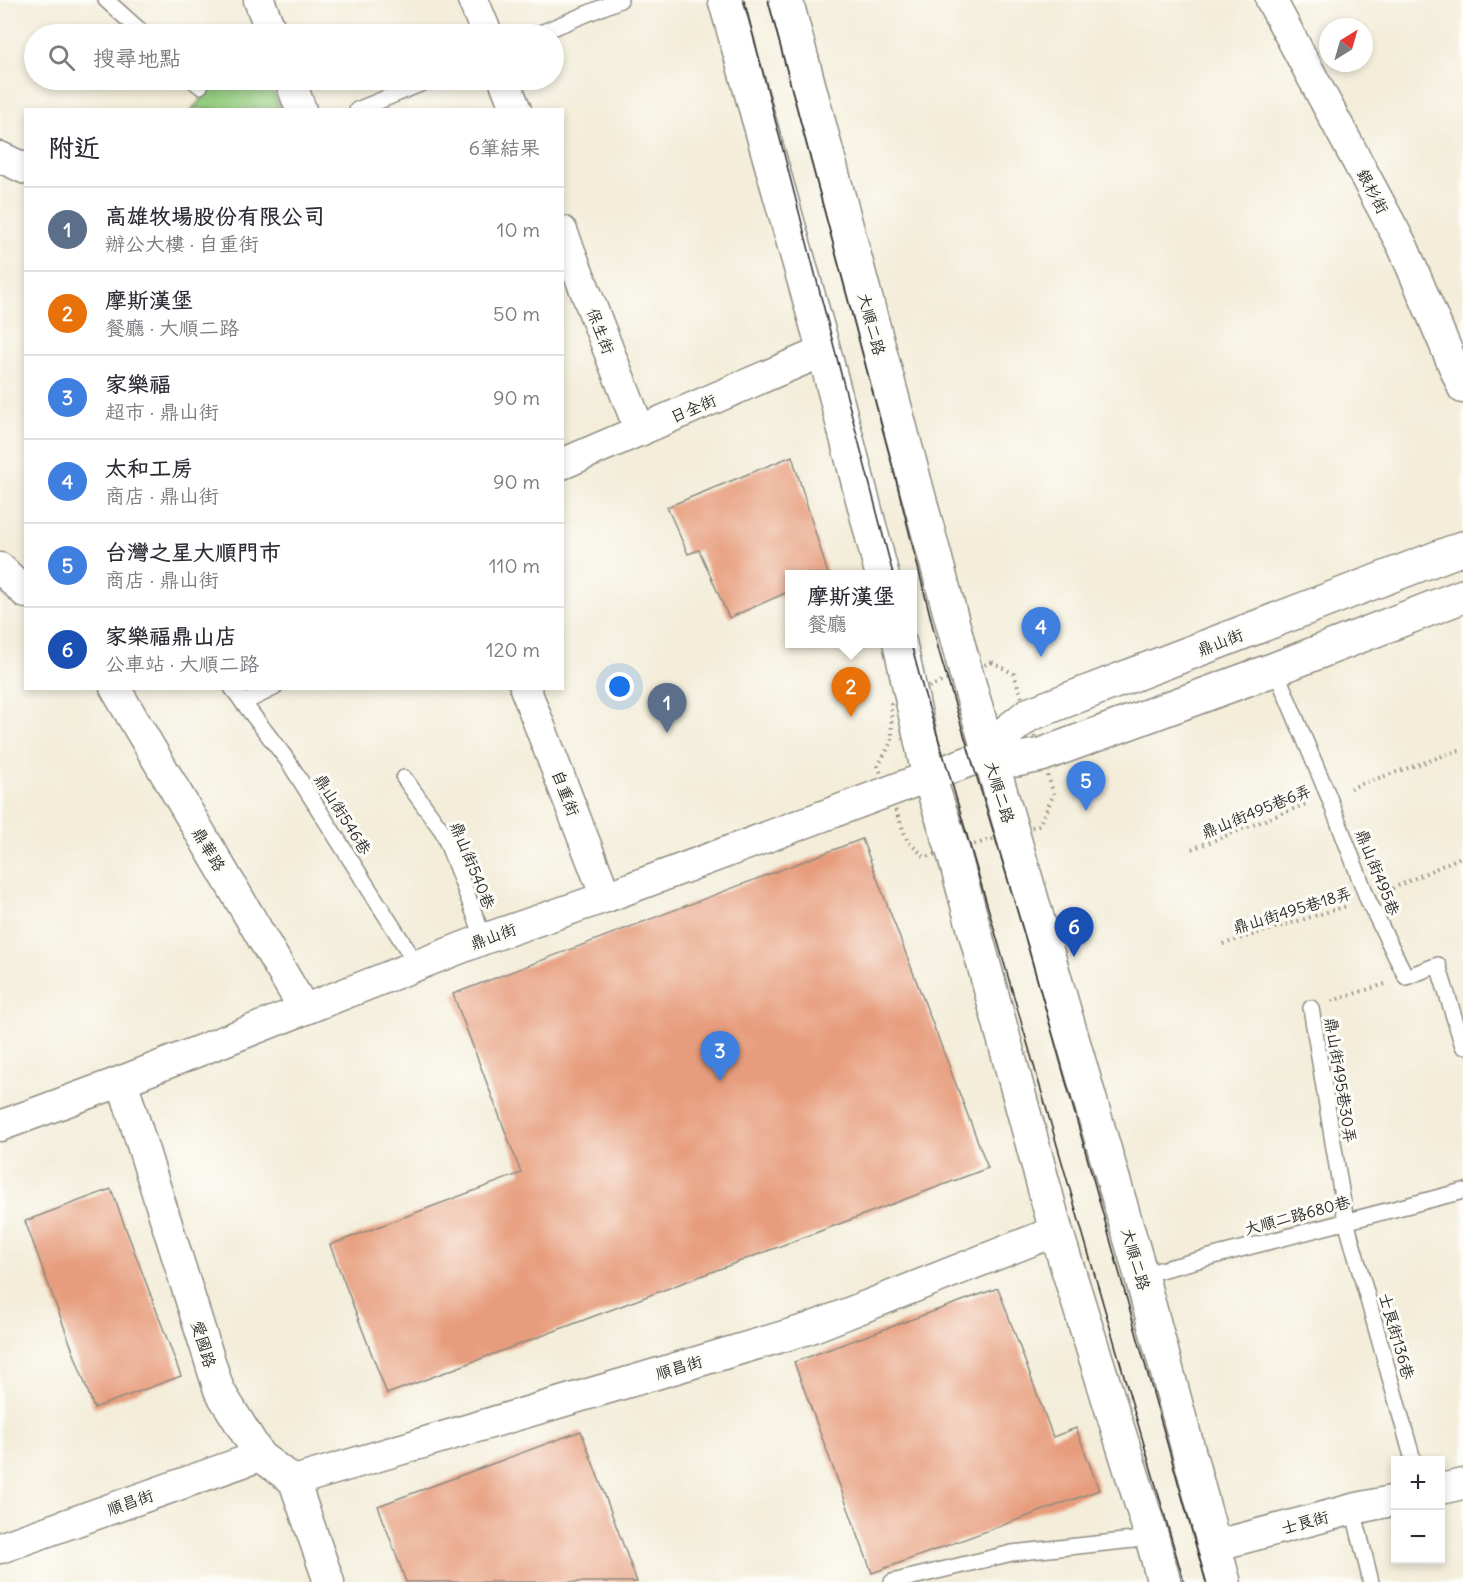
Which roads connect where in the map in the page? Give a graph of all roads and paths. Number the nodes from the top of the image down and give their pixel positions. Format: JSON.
{"nodes":[{"id":1,"x":106,"y":0,"type":"edge"},
{"id":2,"x":259,"y":0,"type":"edge"},
{"id":3,"x":473,"y":0,"type":"edge"},
{"id":4,"x":620,"y":0,"type":"edge"},
{"id":5,"x":725,"y":0,"type":"edge"},
{"id":6,"x":786,"y":0,"type":"edge"},
{"id":7,"x":1271,"y":0,"type":"edge"},
{"id":8,"x":133,"y":24,"type":"edge"},
{"id":9,"x":269,"y":24,"type":"edge"},
{"id":10,"x":483,"y":24,"type":"edge"},
{"id":11,"x":562,"y":24,"type":"edge"},
{"id":12,"x":294,"y":90,"type":"edge"},
{"id":13,"x":406,"y":90,"type":"edge"},
{"id":14,"x":508,"y":90,"type":"edge"},
{"id":15,"x":301,"y":108,"type":"edge"},
{"id":16,"x":362,"y":108,"type":"edge"},
{"id":17,"x":515,"y":108,"type":"edge"},
{"id":18,"x":0,"y":157,"type":"edge"},
{"id":19,"x":24,"y":168,"type":"edge"},
{"id":20,"x":564,"y":236,"type":"edge"},
{"id":21,"x":824,"y":351,"type":"junction"},
{"id":22,"x":1463,"y":388,"type":"edge"},
{"id":23,"x":640,"y":431,"type":"junction"},
{"id":24,"x":564,"y":463,"type":"edge"},
{"id":25,"x":1463,"y":548,"type":"edge"},
{"id":26,"x":0,"y":568,"type":"edge"},
{"id":27,"x":881,"y":570,"type":"edge"},
{"id":28,"x":24,"y":591,"type":"edge"},
{"id":29,"x":1463,"y":596,"type":"edge"},
{"id":30,"x":901,"y":648,"type":"edge"},
{"id":31,"x":1275,"y":669,"type":"junction"},
{"id":32,"x":116,"y":690,"type":"edge"},
{"id":33,"x":233,"y":690,"type":"edge"},
{"id":34,"x":270,"y":690,"type":"edge"},
{"id":35,"x":526,"y":690,"type":"edge"},
{"id":36,"x":243,"y":703,"type":"junction"},
{"id":37,"x":1463,"y":749,"type":"edge"},
{"id":38,"x":988,"y":754,"type":"junction"},
{"id":39,"x":929,"y":777,"type":"junction"},
{"id":40,"x":404,"y":778,"type":"dead end"},
{"id":41,"x":1328,"y":795,"type":"junction"},
{"id":42,"x":1192,"y":849,"type":"dead end"},
{"id":43,"x":1463,"y":856,"type":"edge"},
{"id":44,"x":606,"y":897,"type":"junction"},
{"id":45,"x":1368,"y":900,"type":"junction"},
{"id":46,"x":484,"y":939,"type":"junction"},
{"id":47,"x":1223,"y":944,"type":"dead end"},
{"id":48,"x":417,"y":964,"type":"junction"},
{"id":49,"x":1406,"y":977,"type":"junction"},
{"id":50,"x":1311,"y":1008,"type":"joint"},
{"id":51,"x":304,"y":1009,"type":"junction"},
{"id":52,"x":1463,"y":1046,"type":"edge"},
{"id":53,"x":122,"y":1081,"type":"junction"},
{"id":54,"x":0,"y":1126,"type":"edge"},
{"id":55,"x":1463,"y":1191,"type":"edge"},
{"id":56,"x":1346,"y":1221,"type":"junction"},
{"id":57,"x":1056,"y":1231,"type":"junction"},
{"id":58,"x":1141,"y":1275,"type":"junction"},
{"id":59,"x":260,"y":1456,"type":"junction"},
{"id":60,"x":1412,"y":1456,"type":"edge"},
{"id":61,"x":294,"y":1481,"type":"junction"},
{"id":62,"x":1463,"y":1484,"type":"edge"},
{"id":63,"x":1445,"y":1488,"type":"edge"},
{"id":64,"x":1391,"y":1501,"type":"edge"},
{"id":65,"x":1353,"y":1509,"type":"junction"},
{"id":66,"x":1152,"y":1538,"type":"junction"},
{"id":67,"x":1214,"y":1546,"type":"junction"},
{"id":68,"x":0,"y":1548,"type":"edge"},
{"id":69,"x":329,"y":1582,"type":"edge"},
{"id":70,"x":892,"y":1582,"type":"edge"},
{"id":71,"x":1164,"y":1582,"type":"edge"},
{"id":72,"x":1224,"y":1582,"type":"edge"},
{"id":73,"x":1371,"y":1582,"type":"edge"}],
"edges":[{"from":1,"to":8,"type":"lane"},
{"from":2,"to":9,"type":"street"},
{"from":3,"to":10,"type":"street"},
{"from":4,"to":11,"type":"lane"},
{"from":5,"to":21,"type":"street"},
{"from":6,"to":38,"type":"street","name":"大順二路"},
{"from":7,"to":22,"type":"street","name":"銀杉街"},
{"from":12,"to":15,"type":"street"},
{"from":13,"to":16,"type":"lane"},
{"from":14,"to":17,"type":"street"},
{"from":18,"to":19,"type":"street"},
{"from":20,"to":23,"type":"street","name":"保生街"},
{"from":21,"to":23,"type":"street","name":"日全街"},
{"from":21,"to":27,"type":"street"},
{"from":23,"to":24,"type":"street","name":"日全街"},
{"from":25,"to":38,"type":"street","name":"鼎山街"},
{"from":26,"to":28,"type":"street"},
{"from":29,"to":31,"type":"street"},
{"from":30,"to":39,"type":"street"},
{"from":31,"to":38,"type":"street"},
{"from":31,"to":41,"type":"lane","name":"鼎山街495巷"},
{"from":32,"to":51,"type":"street","name":"鼎華路"},
{"from":33,"to":36,"type":"lane","name":"鼎山街546巷"},
{"from":34,"to":36,"type":"lane"},
{"from":35,"to":44,"type":"street","name":"自重街"},
{"from":36,"to":48,"type":"lane","name":"鼎山街546巷"},
{"from":37,"to":41,"type":"path","name":"鼎山街495巷6弄"},
{"from":38,"to":39,"type":"street","name":"鼎山街"},
{"from":38,"to":58,"type":"street","name":"大順二路"},
{"from":39,"to":44,"type":"street","name":"鼎山街"},
{"from":39,"to":57,"type":"street"},
{"from":40,"to":46,"type":"lane","name":"鼎山街540巷"},
{"from":41,"to":42,"type":"path","name":"鼎山街495巷6弄"},
{"from":41,"to":45,"type":"lane","name":"鼎山街495巷"},
{"from":43,"to":45,"type":"path","name":"鼎山街495巷18弄"},
{"from":44,"to":46,"type":"street","name":"鼎山街"},
{"from":45,"to":47,"type":"path","name":"鼎山街495巷18弄"},
{"from":45,"to":49,"type":"lane","name":"鼎山街495巷"},
{"from":46,"to":48,"type":"street","name":"鼎山街"},
{"from":48,"to":51,"type":"street","name":"鼎山街"},
{"from":49,"to":50,"type":"path","name":"鼎山街495巷30弄"},
{"from":49,"to":52,"type":"lane"},
{"from":50,"to":56,"type":"lane","name":"鼎山街495巷30弄"},
{"from":51,"to":53,"type":"street","name":"鼎山街"},
{"from":53,"to":54,"type":"street","name":"鼎山街"},
{"from":53,"to":59,"type":"street","name":"愛國路"},
{"from":55,"to":56,"type":"lane","name":"大順二路680巷"},
{"from":56,"to":58,"type":"lane","name":"大順二路680巷"},
{"from":56,"to":60,"type":"lane","name":"士良街136巷"},
{"from":57,"to":61,"type":"street","name":"順昌街"},
{"from":57,"to":66,"type":"street"},
{"from":58,"to":67,"type":"street","name":"大順二路"},
{"from":59,"to":61,"type":"street","name":"愛國路"},
{"from":59,"to":68,"type":"street","name":"順昌街"},
{"from":61,"to":69,"type":"street"},
{"from":62,"to":63,"type":"street"},
{"from":64,"to":65,"type":"street","name":"士良街"},
{"from":65,"to":67,"type":"street","name":"士良街"},
{"from":65,"to":73,"type":"lane"},
{"from":66,"to":70,"type":"lane"},
{"from":66,"to":71,"type":"street"},
{"from":67,"to":72,"type":"street","name":"大順二路"}]}
